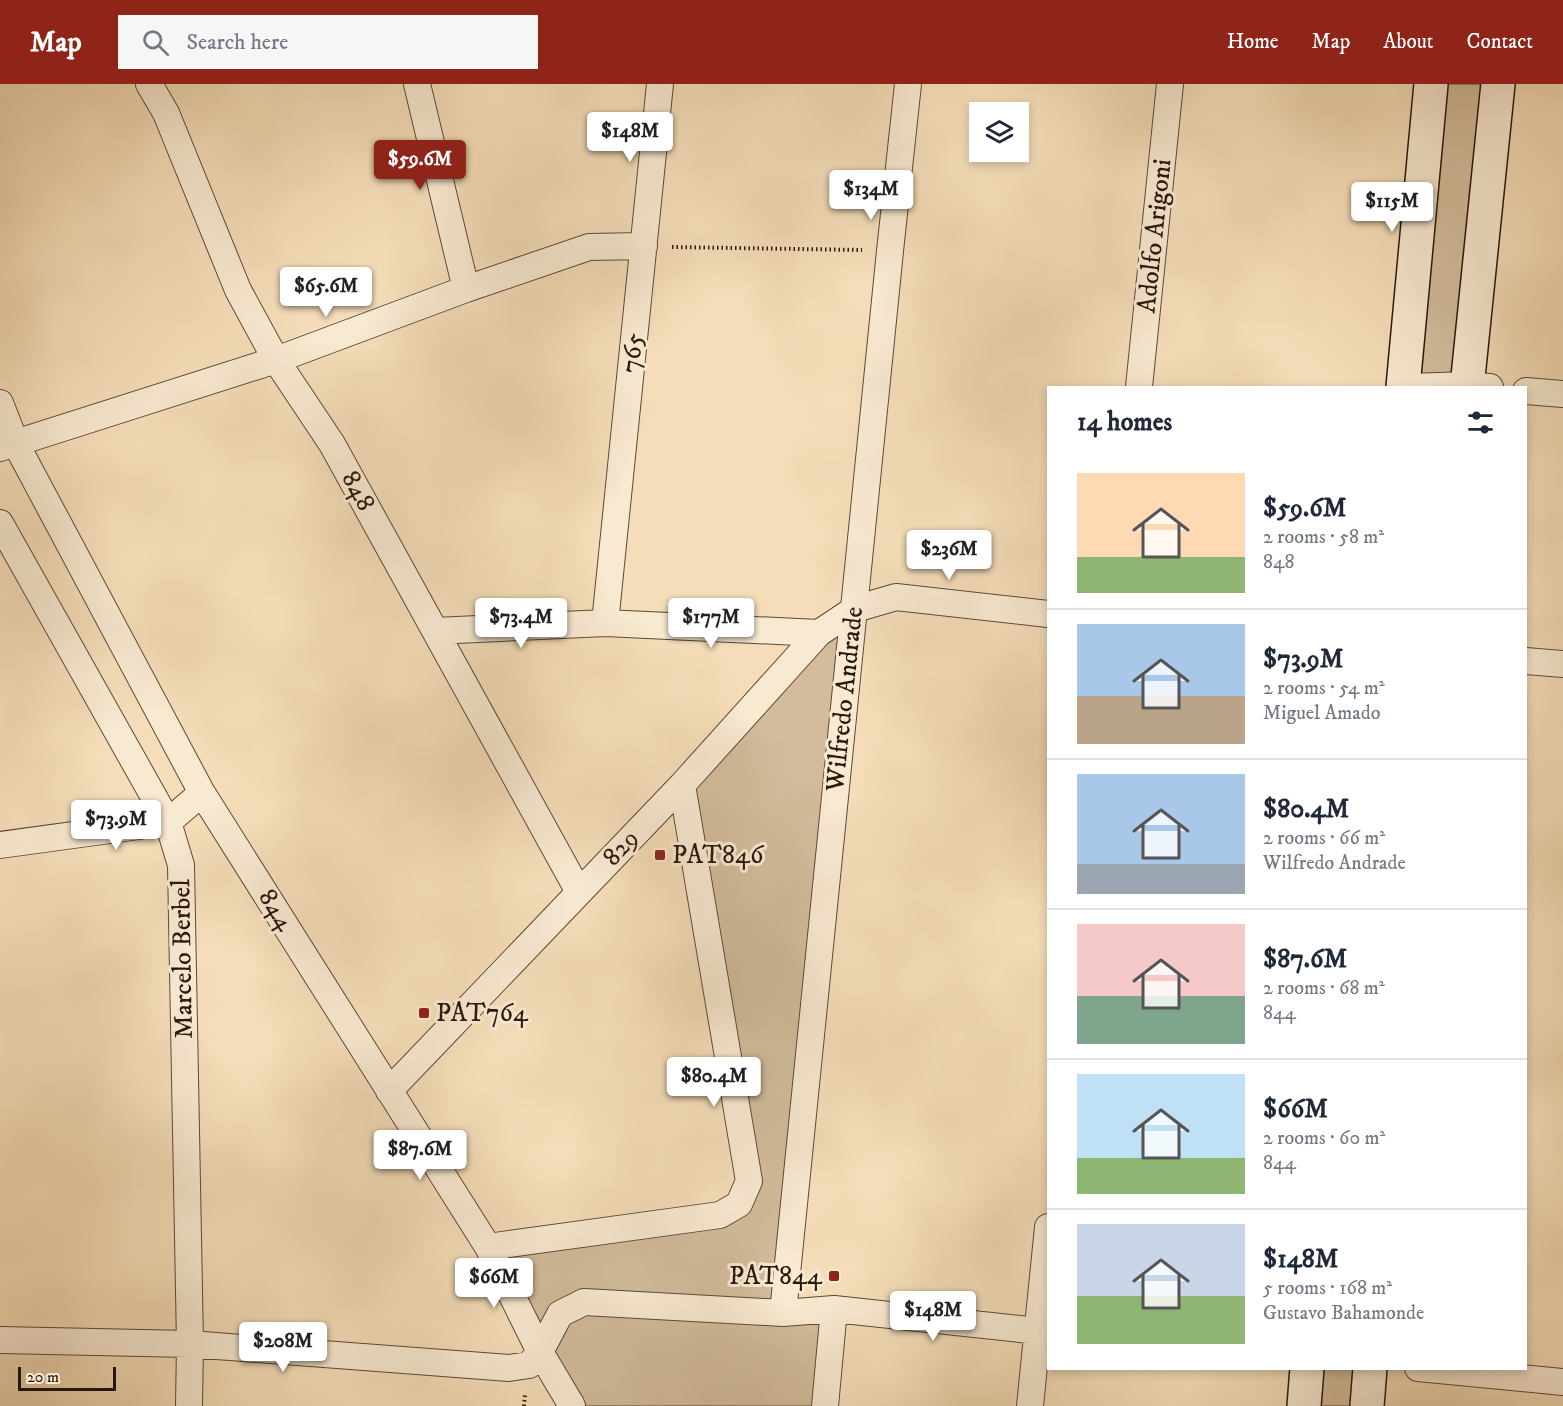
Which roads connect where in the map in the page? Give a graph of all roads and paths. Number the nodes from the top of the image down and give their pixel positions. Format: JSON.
{"nodes":[{"id":1,"x":149,"y":84,"type":"edge"},
{"id":2,"x":417,"y":84,"type":"edge"},
{"id":3,"x":660,"y":84,"type":"edge"},
{"id":4,"x":908,"y":84,"type":"edge"},
{"id":5,"x":1170,"y":84,"type":"edge"},
{"id":6,"x":1431,"y":84,"type":"edge"},
{"id":7,"x":1498,"y":84,"type":"edge"},
{"id":8,"x":644,"y":246,"type":"junction"},
{"id":9,"x":890,"y":251,"type":"junction"},
{"id":10,"x":466,"y":289,"type":"junction"},
{"id":11,"x":276,"y":360,"type":"junction"},
{"id":12,"x":1139,"y":386,"type":"edge"},
{"id":13,"x":1403,"y":386,"type":"edge"},
{"id":14,"x":1475,"y":386,"type":"edge"},
{"id":15,"x":1527,"y":391,"type":"edge"},
{"id":16,"x":1563,"y":394,"type":"edge"},
{"id":17,"x":0,"y":403,"type":"edge"},
{"id":18,"x":8,"y":446,"type":"edge"},
{"id":19,"x":0,"y":523,"type":"edge"},
{"id":20,"x":855,"y":609,"type":"junction"},
{"id":21,"x":1047,"y":614,"type":"edge"},
{"id":22,"x":605,"y":623,"type":"junction"},
{"id":23,"x":435,"y":631,"type":"junction"},
{"id":24,"x":819,"y":633,"type":"junction"},
{"id":25,"x":1527,"y":661,"type":"edge"},
{"id":26,"x":1563,"y":664,"type":"edge"},
{"id":27,"x":682,"y":785,"type":"junction"},
{"id":28,"x":202,"y":793,"type":"junction"},
{"id":29,"x":168,"y":822,"type":"junction"},
{"id":30,"x":0,"y":845,"type":"edge"},
{"id":31,"x":579,"y":892,"type":"junction"},
{"id":32,"x":389,"y":1091,"type":"junction"},
{"id":33,"x":488,"y":1247,"type":"junction"},
{"id":34,"x":1047,"y":1248,"type":"edge"},
{"id":35,"x":834,"y":1309,"type":"junction"},
{"id":36,"x":783,"y":1313,"type":"junction"},
{"id":37,"x":1043,"y":1332,"type":"edge"},
{"id":38,"x":0,"y":1340,"type":"edge"},
{"id":39,"x":190,"y":1344,"type":"junction"},
{"id":40,"x":540,"y":1352,"type":"junction"},
{"id":41,"x":1307,"y":1370,"type":"edge"},
{"id":42,"x":1370,"y":1370,"type":"edge"},
{"id":43,"x":1439,"y":1370,"type":"edge"},
{"id":44,"x":1563,"y":1382,"type":"edge"},
{"id":45,"x":189,"y":1406,"type":"edge"},
{"id":46,"x":572,"y":1406,"type":"edge"},
{"id":47,"x":825,"y":1406,"type":"edge"},
{"id":48,"x":1030,"y":1406,"type":"edge"},
{"id":49,"x":1304,"y":1406,"type":"edge"},
{"id":50,"x":1367,"y":1406,"type":"edge"}],
"edges":[{"from":1,"to":11,"type":"street","name":"848"},
{"from":2,"to":10,"type":"street"},
{"from":3,"to":8,"type":"street","name":"765"},
{"from":4,"to":9,"type":"street","name":"Wilfredo Andrade"},
{"from":5,"to":12,"type":"street","name":"Adolfo Arigoni"},
{"from":6,"to":13,"type":"main road"},
{"from":7,"to":14,"type":"main road"},
{"from":8,"to":9,"type":"path"},
{"from":8,"to":10,"type":"street"},
{"from":8,"to":22,"type":"street","name":"765"},
{"from":9,"to":20,"type":"street","name":"Wilfredo Andrade"},
{"from":10,"to":11,"type":"street"},
{"from":11,"to":18,"type":"street"},
{"from":11,"to":23,"type":"street","name":"848"},
{"from":15,"to":16,"type":"street"},
{"from":17,"to":18,"type":"street","name":"844"},
{"from":18,"to":28,"type":"street","name":"844"},
{"from":19,"to":29,"type":"street","name":"Marcelo Berbel"},
{"from":20,"to":21,"type":"street","name":"829"},
{"from":20,"to":24,"type":"street","name":"829"},
{"from":20,"to":36,"type":"street","name":"Wilfredo Andrade"},
{"from":22,"to":23,"type":"street"},
{"from":22,"to":24,"type":"street"},
{"from":23,"to":31,"type":"street","name":"848"},
{"from":24,"to":27,"type":"street","name":"829"},
{"from":25,"to":26,"type":"street"},
{"from":27,"to":31,"type":"street","name":"829"},
{"from":27,"to":33,"type":"street"},
{"from":28,"to":29,"type":"street"},
{"from":28,"to":32,"type":"street","name":"844"},
{"from":29,"to":30,"type":"street"},
{"from":29,"to":39,"type":"street","name":"Marcelo Berbel"},
{"from":31,"to":32,"type":"street","name":"829"},
{"from":32,"to":33,"type":"street","name":"844"},
{"from":33,"to":40,"type":"street","name":"844"},
{"from":34,"to":37,"type":"street"},
{"from":35,"to":36,"type":"street"},
{"from":35,"to":37,"type":"street"},
{"from":35,"to":47,"type":"street"},
{"from":36,"to":40,"type":"street"},
{"from":37,"to":48,"type":"street"},
{"from":38,"to":39,"type":"street"},
{"from":39,"to":40,"type":"street"},
{"from":39,"to":45,"type":"street","name":"Marcelo Berbel"},
{"from":40,"to":46,"type":"street","name":"844"},
{"from":41,"to":49,"type":"main road"},
{"from":42,"to":50,"type":"main road"},
{"from":43,"to":44,"type":"street"}]}
